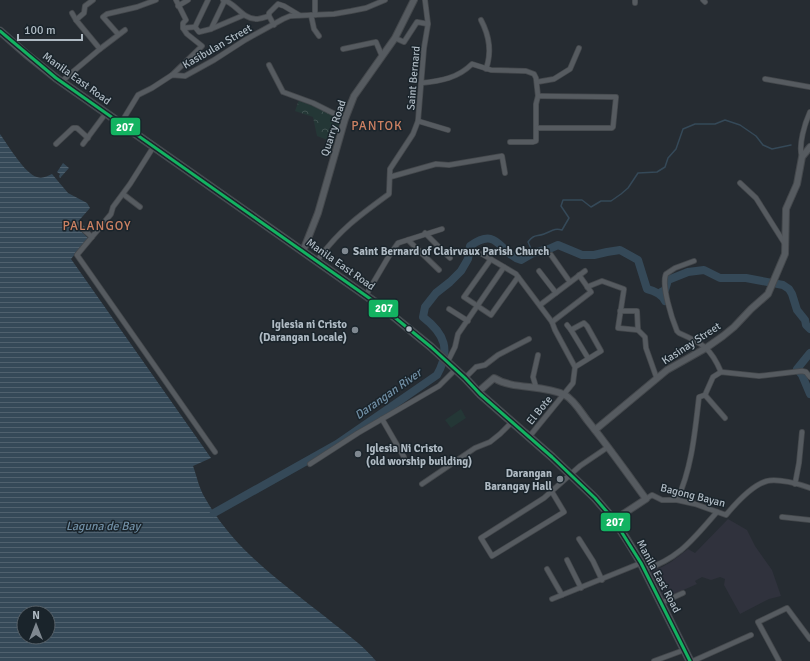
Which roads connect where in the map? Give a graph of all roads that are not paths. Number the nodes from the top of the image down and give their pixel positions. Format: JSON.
{"nodes":[{"id":1,"x":93,"y":0,"type":"edge"},
{"id":2,"x":156,"y":0,"type":"edge"},
{"id":3,"x":176,"y":0,"type":"edge"},
{"id":4,"x":188,"y":0,"type":"edge"},
{"id":5,"x":208,"y":0,"type":"edge"},
{"id":6,"x":224,"y":0,"type":"edge"},
{"id":7,"x":314,"y":0,"type":"edge"},
{"id":8,"x":385,"y":0,"type":"edge"},
{"id":9,"x":414,"y":0,"type":"edge"},
{"id":10,"x":425,"y":0,"type":"edge"},
{"id":11,"x":178,"y":6,"type":"junction"},
{"id":12,"x":72,"y":13,"type":"dead end"},
{"id":13,"x":244,"y":15,"type":"junction"},
{"id":14,"x":299,"y":15,"type":"junction"},
{"id":15,"x":313,"y":15,"type":"junction"},
{"id":16,"x":269,"y":16,"type":"junction"},
{"id":17,"x":76,"y":20,"type":"junction"},
{"id":18,"x":481,"y":20,"type":"dead end"},
{"id":19,"x":274,"y":24,"type":"junction"},
{"id":20,"x":428,"y":24,"type":"junction"},
{"id":21,"x":195,"y":27,"type":"junction"},
{"id":22,"x":183,"y":28,"type":"junction"},
{"id":23,"x":211,"y":29,"type":"junction"},
{"id":24,"x":125,"y":30,"type":"dead end"},
{"id":25,"x":0,"y":31,"type":"edge"},
{"id":26,"x":118,"y":34,"type":"junction"},
{"id":27,"x":319,"y":36,"type":"dead end"},
{"id":28,"x":395,"y":38,"type":"junction"},
{"id":29,"x":579,"y":48,"type":"dead end"},
{"id":30,"x":100,"y":49,"type":"junction"},
{"id":31,"x":343,"y":49,"type":"dead end"},
{"id":32,"x":382,"y":56,"type":"junction"},
{"id":33,"x":269,"y":65,"type":"dead end"},
{"id":34,"x":486,"y":69,"type":"junction"},
{"id":35,"x":172,"y":75,"type":"junction"},
{"id":36,"x":765,"y":79,"type":"dead end"},
{"id":37,"x":62,"y":82,"type":"junction"},
{"id":38,"x":537,"y":82,"type":"junction"},
{"id":39,"x":421,"y":83,"type":"junction"},
{"id":40,"x":810,"y":87,"type":"edge"},
{"id":41,"x":538,"y":96,"type":"junction"},
{"id":42,"x":810,"y":112,"type":"edge"},
{"id":43,"x":106,"y":113,"type":"junction"},
{"id":44,"x":345,"y":119,"type":"junction"},
{"id":45,"x":418,"y":121,"type":"junction"},
{"id":46,"x":121,"y":123,"type":"junction"},
{"id":47,"x":537,"y":128,"type":"junction"},
{"id":48,"x":448,"y":130,"type":"dead end"},
{"id":49,"x":88,"y":138,"type":"junction"},
{"id":50,"x":510,"y":142,"type":"dead end"},
{"id":51,"x":56,"y":144,"type":"dead end"},
{"id":52,"x":82,"y":144,"type":"dead end"},
{"id":53,"x":154,"y":146,"type":"junction"},
{"id":54,"x":810,"y":147,"type":"edge"},
{"id":55,"x":802,"y":157,"type":"junction"},
{"id":56,"x":505,"y":173,"type":"dead end"},
{"id":57,"x":390,"y":177,"type":"junction"},
{"id":58,"x":740,"y":183,"type":"dead end"},
{"id":59,"x":123,"y":194,"type":"junction"},
{"id":60,"x":140,"y":207,"type":"dead end"},
{"id":61,"x":77,"y":224,"type":"dead end"},
{"id":62,"x":442,"y":229,"type":"dead end"},
{"id":63,"x":425,"y":234,"type":"junction"},
{"id":64,"x":92,"y":238,"type":"junction"},
{"id":65,"x":408,"y":240,"type":"junction"},
{"id":66,"x":786,"y":246,"type":"junction"},
{"id":67,"x":303,"y":251,"type":"junction"},
{"id":68,"x":482,"y":254,"type":"dead end"},
{"id":69,"x":551,"y":255,"type":"dead end"},
{"id":70,"x":450,"y":258,"type":"dead end"},
{"id":71,"x":491,"y":259,"type":"junction"},
{"id":72,"x":317,"y":261,"type":"junction"},
{"id":73,"x":694,"y":262,"type":"dead end"},
{"id":74,"x":504,"y":267,"type":"junction"},
{"id":75,"x":438,"y":270,"type":"dead end"},
{"id":76,"x":539,"y":271,"type":"dead end"},
{"id":77,"x":585,"y":271,"type":"dead end"},
{"id":78,"x":579,"y":275,"type":"junction"},
{"id":79,"x":518,"y":277,"type":"junction"},
{"id":80,"x":570,"y":282,"type":"junction"},
{"id":81,"x":587,"y":287,"type":"junction"},
{"id":82,"x":556,"y":293,"type":"junction"},
{"id":83,"x":366,"y":295,"type":"junction"},
{"id":84,"x":540,"y":305,"type":"junction"},
{"id":85,"x":478,"y":307,"type":"junction"},
{"id":86,"x":449,"y":309,"type":"dead end"},
{"id":87,"x":620,"y":311,"type":"junction"},
{"id":88,"x":468,"y":321,"type":"junction"},
{"id":89,"x":552,"y":322,"type":"junction"},
{"id":90,"x":567,"y":325,"type":"dead end"},
{"id":91,"x":571,"y":330,"type":"junction"},
{"id":92,"x":638,"y":330,"type":"junction"},
{"id":93,"x":529,"y":339,"type":"dead end"},
{"id":94,"x":706,"y":348,"type":"junction"},
{"id":95,"x":538,"y":355,"type":"dead end"},
{"id":96,"x":588,"y":358,"type":"junction"},
{"id":97,"x":447,"y":362,"type":"junction"},
{"id":98,"x":575,"y":367,"type":"junction"},
{"id":99,"x":455,"y":370,"type":"junction"},
{"id":100,"x":722,"y":372,"type":"junction"},
{"id":101,"x":810,"y":377,"type":"edge"},
{"id":102,"x":465,"y":378,"type":"junction"},
{"id":103,"x":657,"y":378,"type":"junction"},
{"id":104,"x":536,"y":387,"type":"junction"},
{"id":105,"x":478,"y":392,"type":"junction"},
{"id":106,"x":564,"y":394,"type":"junction"},
{"id":107,"x":705,"y":395,"type":"junction"},
{"id":108,"x":725,"y":418,"type":"dead end"},
{"id":109,"x":382,"y":419,"type":"junction"},
{"id":110,"x":512,"y":422,"type":"junction"},
{"id":111,"x":595,"y":430,"type":"junction"},
{"id":112,"x":802,"y":432,"type":"dead end"},
{"id":113,"x":529,"y":437,"type":"junction"},
{"id":114,"x":608,"y":447,"type":"junction"},
{"id":115,"x":215,"y":452,"type":"dead end"},
{"id":116,"x":404,"y":457,"type":"dead end"},
{"id":117,"x":310,"y":464,"type":"dead end"},
{"id":118,"x":570,"y":474,"type":"junction"},
{"id":119,"x":422,"y":484,"type":"dead end"},
{"id":120,"x":795,"y":484,"type":"junction"},
{"id":121,"x":810,"y":488,"type":"edge"},
{"id":122,"x":552,"y":492,"type":"junction"},
{"id":123,"x":646,"y":499,"type":"junction"},
{"id":124,"x":677,"y":500,"type":"junction"},
{"id":125,"x":717,"y":512,"type":"junction"},
{"id":126,"x":782,"y":517,"type":"dead end"},
{"id":127,"x":614,"y":520,"type":"junction"},
{"id":128,"x":810,"y":520,"type":"edge"},
{"id":129,"x":579,"y":539,"type":"dead end"},
{"id":130,"x":567,"y":560,"type":"dead end"},
{"id":131,"x":642,"y":567,"type":"junction"},
{"id":132,"x":547,"y":569,"type":"dead end"},
{"id":133,"x":602,"y":580,"type":"junction"},
{"id":134,"x":581,"y":588,"type":"junction"},
{"id":135,"x":683,"y":593,"type":"dead end"},
{"id":136,"x":562,"y":595,"type":"junction"},
{"id":137,"x":552,"y":599,"type":"dead end"},
{"id":138,"x":661,"y":603,"type":"junction"},
{"id":139,"x":752,"y":635,"type":"dead end"},
{"id":140,"x":810,"y":639,"type":"edge"},
{"id":141,"x":684,"y":650,"type":"junction"},
{"id":142,"x":776,"y":660,"type":"edge"},
{"id":143,"x":654,"y":661,"type":"edge"},
{"id":144,"x":690,"y":661,"type":"edge"},
{"id":145,"x":693,"y":661,"type":"edge"}],
"edges":[{"from":1,"to":17,"type":"street"},
{"from":2,"to":26,"type":"street"},
{"from":3,"to":11,"type":"street"},
{"from":4,"to":11,"type":"street"},
{"from":5,"to":21,"type":"street"},
{"from":6,"to":13,"type":"street"},
{"from":6,"to":23,"type":"street"},
{"from":7,"to":15,"type":"street"},
{"from":8,"to":15,"type":"street","name":"Kasibulan Street"},
{"from":9,"to":28,"type":"street","name":"Quarry Road"},
{"from":10,"to":20,"type":"street","name":"Saint Bernard"},
{"from":11,"to":22,"type":"street"},
{"from":12,"to":17,"type":"street"},
{"from":13,"to":16,"type":"street"},
{"from":13,"to":23,"type":"street"},
{"from":14,"to":15,"type":"street","name":"Kasibulan Street"},
{"from":14,"to":16,"type":"street"},
{"from":14,"to":19,"type":"street","name":"Kasibulan Street"},
{"from":15,"to":27,"type":"street"},
{"from":16,"to":19,"type":"street"},
{"from":17,"to":30,"type":"street"},
{"from":18,"to":34,"type":"street"},
{"from":19,"to":35,"type":"street","name":"Kasibulan Street"},
{"from":20,"to":28,"type":"street"},
{"from":20,"to":39,"type":"street","name":"Saint Bernard"},
{"from":21,"to":22,"type":"street"},
{"from":21,"to":23,"type":"street"},
{"from":22,"to":35,"type":"street"},
{"from":24,"to":26,"type":"street"},
{"from":25,"to":37,"type":"main road","name":"Manila East Road"},
{"from":26,"to":30,"type":"street"},
{"from":28,"to":32,"type":"street","name":"Quarry Road"},
{"from":29,"to":38,"type":"street"},
{"from":30,"to":37,"type":"street"},
{"from":31,"to":32,"type":"street"},
{"from":32,"to":44,"type":"street","name":"Quarry Road"},
{"from":33,"to":44,"type":"street"},
{"from":34,"to":38,"type":"street"},
{"from":34,"to":39,"type":"street"},
{"from":35,"to":46,"type":"street","name":"Kasibulan Street"},
{"from":36,"to":40,"type":"street"},
{"from":37,"to":43,"type":"main road","name":"Manila East Road"},
{"from":38,"to":41,"type":"street"},
{"from":39,"to":45,"type":"street","name":"Saint Bernard"},
{"from":41,"to":47,"type":"street"},
{"from":41,"to":47,"type":"street"},
{"from":42,"to":55,"type":"street"},
{"from":43,"to":46,"type":"main road","name":"Manila East Road"},
{"from":43,"to":49,"type":"street"},
{"from":44,"to":67,"type":"street","name":"Quarry Road"},
{"from":45,"to":48,"type":"street"},
{"from":45,"to":57,"type":"street","name":"Saint Bernard"},
{"from":46,"to":53,"type":"main road","name":"Manila East Road"},
{"from":47,"to":50,"type":"street"},
{"from":49,"to":51,"type":"street"},
{"from":49,"to":52,"type":"street"},
{"from":53,"to":59,"type":"street"},
{"from":53,"to":67,"type":"main road","name":"Manila East Road"},
{"from":54,"to":55,"type":"street","name":"Kasinay Street"},
{"from":55,"to":66,"type":"street","name":"Kasinay Street"},
{"from":56,"to":57,"type":"street"},
{"from":57,"to":72,"type":"street","name":"Saint Bernard"},
{"from":58,"to":66,"type":"street"},
{"from":59,"to":60,"type":"street"},
{"from":59,"to":64,"type":"street"},
{"from":61,"to":64,"type":"street"},
{"from":62,"to":63,"type":"street"},
{"from":63,"to":65,"type":"street"},
{"from":63,"to":70,"type":"street"},
{"from":64,"to":115,"type":"street"},
{"from":65,"to":75,"type":"street"},
{"from":65,"to":83,"type":"street"},
{"from":66,"to":94,"type":"street","name":"Kasinay Street"},
{"from":67,"to":72,"type":"main road","name":"Manila East Road"},
{"from":68,"to":71,"type":"street"},
{"from":69,"to":80,"type":"street"},
{"from":71,"to":74,"type":"street"},
{"from":71,"to":85,"type":"street"},
{"from":72,"to":83,"type":"main road","name":"Manila East Road"},
{"from":73,"to":94,"type":"street"},
{"from":74,"to":79,"type":"street"},
{"from":74,"to":85,"type":"street"},
{"from":76,"to":82,"type":"street"},
{"from":77,"to":78,"type":"street"},
{"from":78,"to":80,"type":"street"},
{"from":78,"to":81,"type":"street"},
{"from":79,"to":84,"type":"street"},
{"from":79,"to":85,"type":"street"},
{"from":80,"to":82,"type":"street"},
{"from":81,"to":87,"type":"street"},
{"from":81,"to":89,"type":"street"},
{"from":82,"to":84,"type":"street"},
{"from":83,"to":97,"type":"main road","name":"Manila East Road"},
{"from":84,"to":89,"type":"street"},
{"from":85,"to":88,"type":"street"},
{"from":86,"to":88,"type":"street"},
{"from":87,"to":92,"type":"street"},
{"from":87,"to":92,"type":"street"},
{"from":88,"to":97,"type":"street"},
{"from":89,"to":98,"type":"street"},
{"from":90,"to":91,"type":"street"},
{"from":91,"to":96,"type":"street"},
{"from":91,"to":96,"type":"street"},
{"from":92,"to":103,"type":"street"},
{"from":93,"to":102,"type":"street"},
{"from":94,"to":100,"type":"street"},
{"from":94,"to":103,"type":"street","name":"Kasinay Street"},
{"from":95,"to":104,"type":"street"},
{"from":96,"to":98,"type":"street"},
{"from":97,"to":99,"type":"main road","name":"Manila East Road"},
{"from":98,"to":106,"type":"street","name":"El Bote"},
{"from":99,"to":102,"type":"main road","name":"Manila East Road"},
{"from":99,"to":109,"type":"street"},
{"from":100,"to":101,"type":"street"},
{"from":100,"to":107,"type":"street"},
{"from":102,"to":105,"type":"main road","name":"Manila East Road"},
{"from":103,"to":111,"type":"street","name":"Kasinay Street"},
{"from":104,"to":105,"type":"street"},
{"from":104,"to":106,"type":"street"},
{"from":105,"to":110,"type":"main road","name":"Manila East Road"},
{"from":106,"to":111,"type":"street"},
{"from":106,"to":113,"type":"street","name":"El Bote"},
{"from":107,"to":108,"type":"street"},
{"from":107,"to":124,"type":"street"},
{"from":109,"to":116,"type":"street"},
{"from":109,"to":117,"type":"street"},
{"from":110,"to":113,"type":"main road","name":"Manila East Road"},
{"from":110,"to":119,"type":"street"},
{"from":111,"to":114,"type":"street"},
{"from":112,"to":120,"type":"street"},
{"from":113,"to":118,"type":"main road","name":"Manila East Road"},
{"from":114,"to":118,"type":"street"},
{"from":114,"to":123,"type":"street"},
{"from":118,"to":122,"type":"street"},
{"from":118,"to":127,"type":"main road","name":"Manila East Road"},
{"from":120,"to":121,"type":"street","name":"Bagong Bayan"},
{"from":120,"to":125,"type":"street","name":"Bagong Bayan"},
{"from":122,"to":122,"type":"street"},
{"from":123,"to":124,"type":"street","name":"Bagong Bayan"},
{"from":123,"to":127,"type":"street","name":"Bagong Bayan"},
{"from":124,"to":125,"type":"street","name":"Bagong Bayan"},
{"from":125,"to":131,"type":"street"},
{"from":126,"to":128,"type":"street"},
{"from":127,"to":131,"type":"main road","name":"Manila East Road"},
{"from":129,"to":133,"type":"street"},
{"from":130,"to":134,"type":"street"},
{"from":131,"to":133,"type":"street"},
{"from":131,"to":138,"type":"main road","name":"Manila East Road"},
{"from":132,"to":136,"type":"street"},
{"from":133,"to":134,"type":"street"},
{"from":134,"to":136,"type":"street"},
{"from":135,"to":138,"type":"street"},
{"from":136,"to":137,"type":"street"},
{"from":138,"to":141,"type":"main road","name":"Manila East Road"},
{"from":139,"to":145,"type":"street"},
{"from":140,"to":142,"type":"street"},
{"from":141,"to":143,"type":"street"},
{"from":141,"to":144,"type":"main road","name":"Manila East Road"}]}
